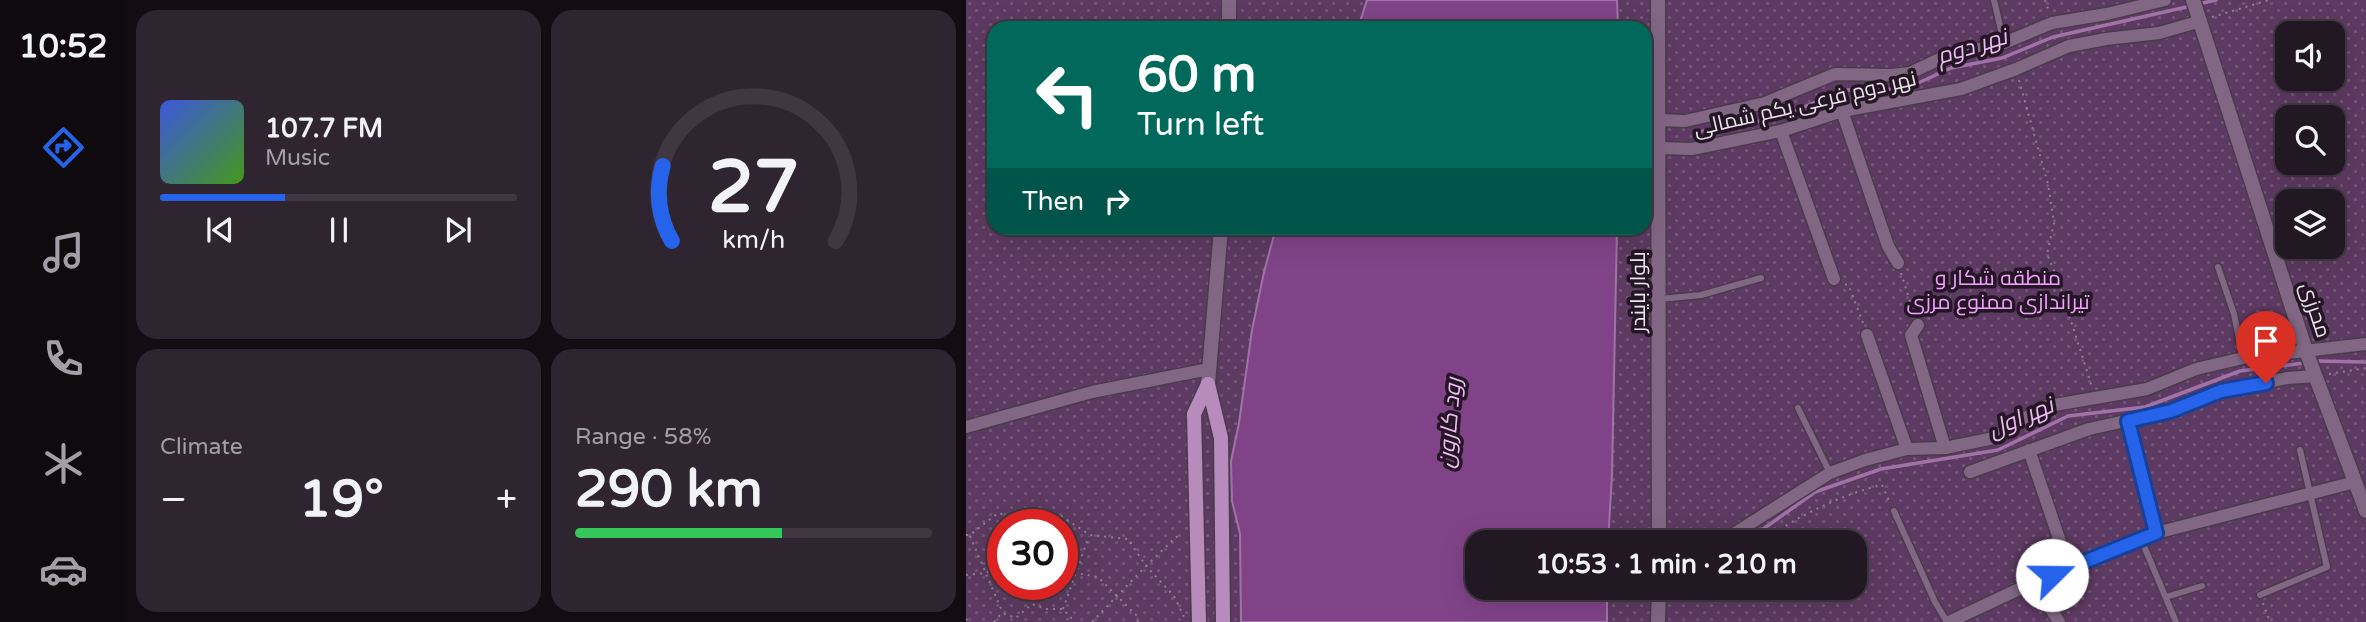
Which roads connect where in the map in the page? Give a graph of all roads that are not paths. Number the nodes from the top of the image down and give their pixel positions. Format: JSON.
{"nodes":[{"id":1,"x":1229,"y":0,"type":"edge"},
{"id":2,"x":1658,"y":0,"type":"edge"},
{"id":3,"x":1994,"y":0,"type":"edge"},
{"id":4,"x":2165,"y":0,"type":"edge"},
{"id":5,"x":2197,"y":11,"type":"edge"},
{"id":6,"x":1229,"y":21,"type":"edge"},
{"id":7,"x":2004,"y":44,"type":"junction"},
{"id":8,"x":1842,"y":111,"type":"junction"},
{"id":9,"x":1659,"y":120,"type":"junction"},
{"id":10,"x":1781,"y":131,"type":"junction"},
{"id":11,"x":1658,"y":148,"type":"junction"},
{"id":12,"x":1220,"y":235,"type":"edge"},
{"id":13,"x":1898,"y":263,"type":"road end"},
{"id":14,"x":2218,"y":267,"type":"dead end"},
{"id":15,"x":1761,"y":278,"type":"dead end"},
{"id":16,"x":1834,"y":279,"type":"road end"},
{"id":17,"x":1658,"y":300,"type":"junction"},
{"id":18,"x":1918,"y":325,"type":"road end"},
{"id":19,"x":1867,"y":335,"type":"road end"},
{"id":20,"x":2366,"y":344,"type":"edge"},
{"id":21,"x":2243,"y":358,"type":"junction"},
{"id":22,"x":2310,"y":363,"type":"junction"},
{"id":23,"x":1209,"y":369,"type":"junction"},
{"id":24,"x":1208,"y":384,"type":"junction"},
{"id":25,"x":1798,"y":408,"type":"dead end"},
{"id":26,"x":2128,"y":421,"type":"junction"},
{"id":27,"x":966,"y":427,"type":"edge"},
{"id":28,"x":1945,"y":448,"type":"junction"},
{"id":29,"x":1907,"y":449,"type":"junction"},
{"id":30,"x":2029,"y":450,"type":"junction"},
{"id":31,"x":2300,"y":450,"type":"dead end"},
{"id":32,"x":1970,"y":472,"type":"dead end"},
{"id":33,"x":1829,"y":474,"type":"junction"},
{"id":34,"x":2355,"y":482,"type":"junction"},
{"id":35,"x":2310,"y":493,"type":"junction"},
{"id":36,"x":1894,"y":511,"type":"road end"},
{"id":37,"x":2366,"y":511,"type":"edge"},
{"id":38,"x":1659,"y":530,"type":"edge"},
{"id":39,"x":1740,"y":530,"type":"edge"},
{"id":40,"x":2156,"y":533,"type":"junction"},
{"id":41,"x":2141,"y":539,"type":"junction"},
{"id":42,"x":2068,"y":568,"type":"junction"},
{"id":43,"x":2034,"y":582,"type":"junction"},
{"id":44,"x":2202,"y":586,"type":"dead end"},
{"id":45,"x":2260,"y":595,"type":"road end"},
{"id":46,"x":2166,"y":597,"type":"junction"},
{"id":47,"x":1659,"y":600,"type":"edge"},
{"id":48,"x":1198,"y":619,"type":"edge"},
{"id":49,"x":1223,"y":622,"type":"edge"},
{"id":50,"x":1658,"y":622,"type":"edge"},
{"id":51,"x":1948,"y":622,"type":"edge"},
{"id":52,"x":2059,"y":622,"type":"edge"},
{"id":53,"x":2176,"y":622,"type":"edge"}],
"edges":[{"from":1,"to":6,"type":"street"},
{"from":2,"to":9,"type":"street","name":"بلوار بایندر"},
{"from":3,"to":7,"type":"lane"},
{"from":4,"to":7,"type":"street"},
{"from":5,"to":8,"type":"street","name":"نهر دوم فرعی یکم شمالی"},
{"from":5,"to":22,"type":"street","name":"محرزی"},
{"from":7,"to":9,"type":"street"},
{"from":8,"to":10,"type":"street","name":"نهر دوم فرعی یکم شمالی"},
{"from":8,"to":13,"type":"street"},
{"from":9,"to":11,"type":"street","name":"بلوار بایندر"},
{"from":10,"to":11,"type":"street","name":"نهر دوم فرعی یکم شمالی"},
{"from":10,"to":16,"type":"street"},
{"from":11,"to":17,"type":"street","name":"بلوار بایندر"},
{"from":12,"to":23,"type":"street"},
{"from":14,"to":21,"type":"lane"},
{"from":15,"to":17,"type":"lane"},
{"from":17,"to":38,"type":"street","name":"بلوار بایندر"},
{"from":18,"to":28,"type":"street"},
{"from":19,"to":29,"type":"street"},
{"from":20,"to":22,"type":"street"},
{"from":21,"to":22,"type":"street"},
{"from":21,"to":28,"type":"street"},
{"from":22,"to":26,"type":"street"},
{"from":22,"to":34,"type":"street","name":"محرزی"},
{"from":23,"to":24,"type":"street"},
{"from":23,"to":27,"type":"street"},
{"from":24,"to":48,"type":"main road"},
{"from":24,"to":49,"type":"main road"},
{"from":25,"to":33,"type":"lane"},
{"from":26,"to":30,"type":"street"},
{"from":26,"to":40,"type":"street"},
{"from":28,"to":29,"type":"street"},
{"from":29,"to":33,"type":"street"},
{"from":30,"to":32,"type":"street"},
{"from":30,"to":42,"type":"street"},
{"from":31,"to":35,"type":"lane"},
{"from":33,"to":39,"type":"street"},
{"from":34,"to":35,"type":"street"},
{"from":34,"to":37,"type":"street","name":"محرزی"},
{"from":35,"to":40,"type":"street"},
{"from":35,"to":45,"type":"lane"},
{"from":36,"to":51,"type":"lane"},
{"from":40,"to":41,"type":"street"},
{"from":41,"to":42,"type":"street"},
{"from":41,"to":46,"type":"lane"},
{"from":42,"to":43,"type":"street"},
{"from":43,"to":51,"type":"street"},
{"from":43,"to":52,"type":"street"},
{"from":44,"to":46,"type":"lane"},
{"from":46,"to":53,"type":"lane"},
{"from":47,"to":50,"type":"street"}]}
